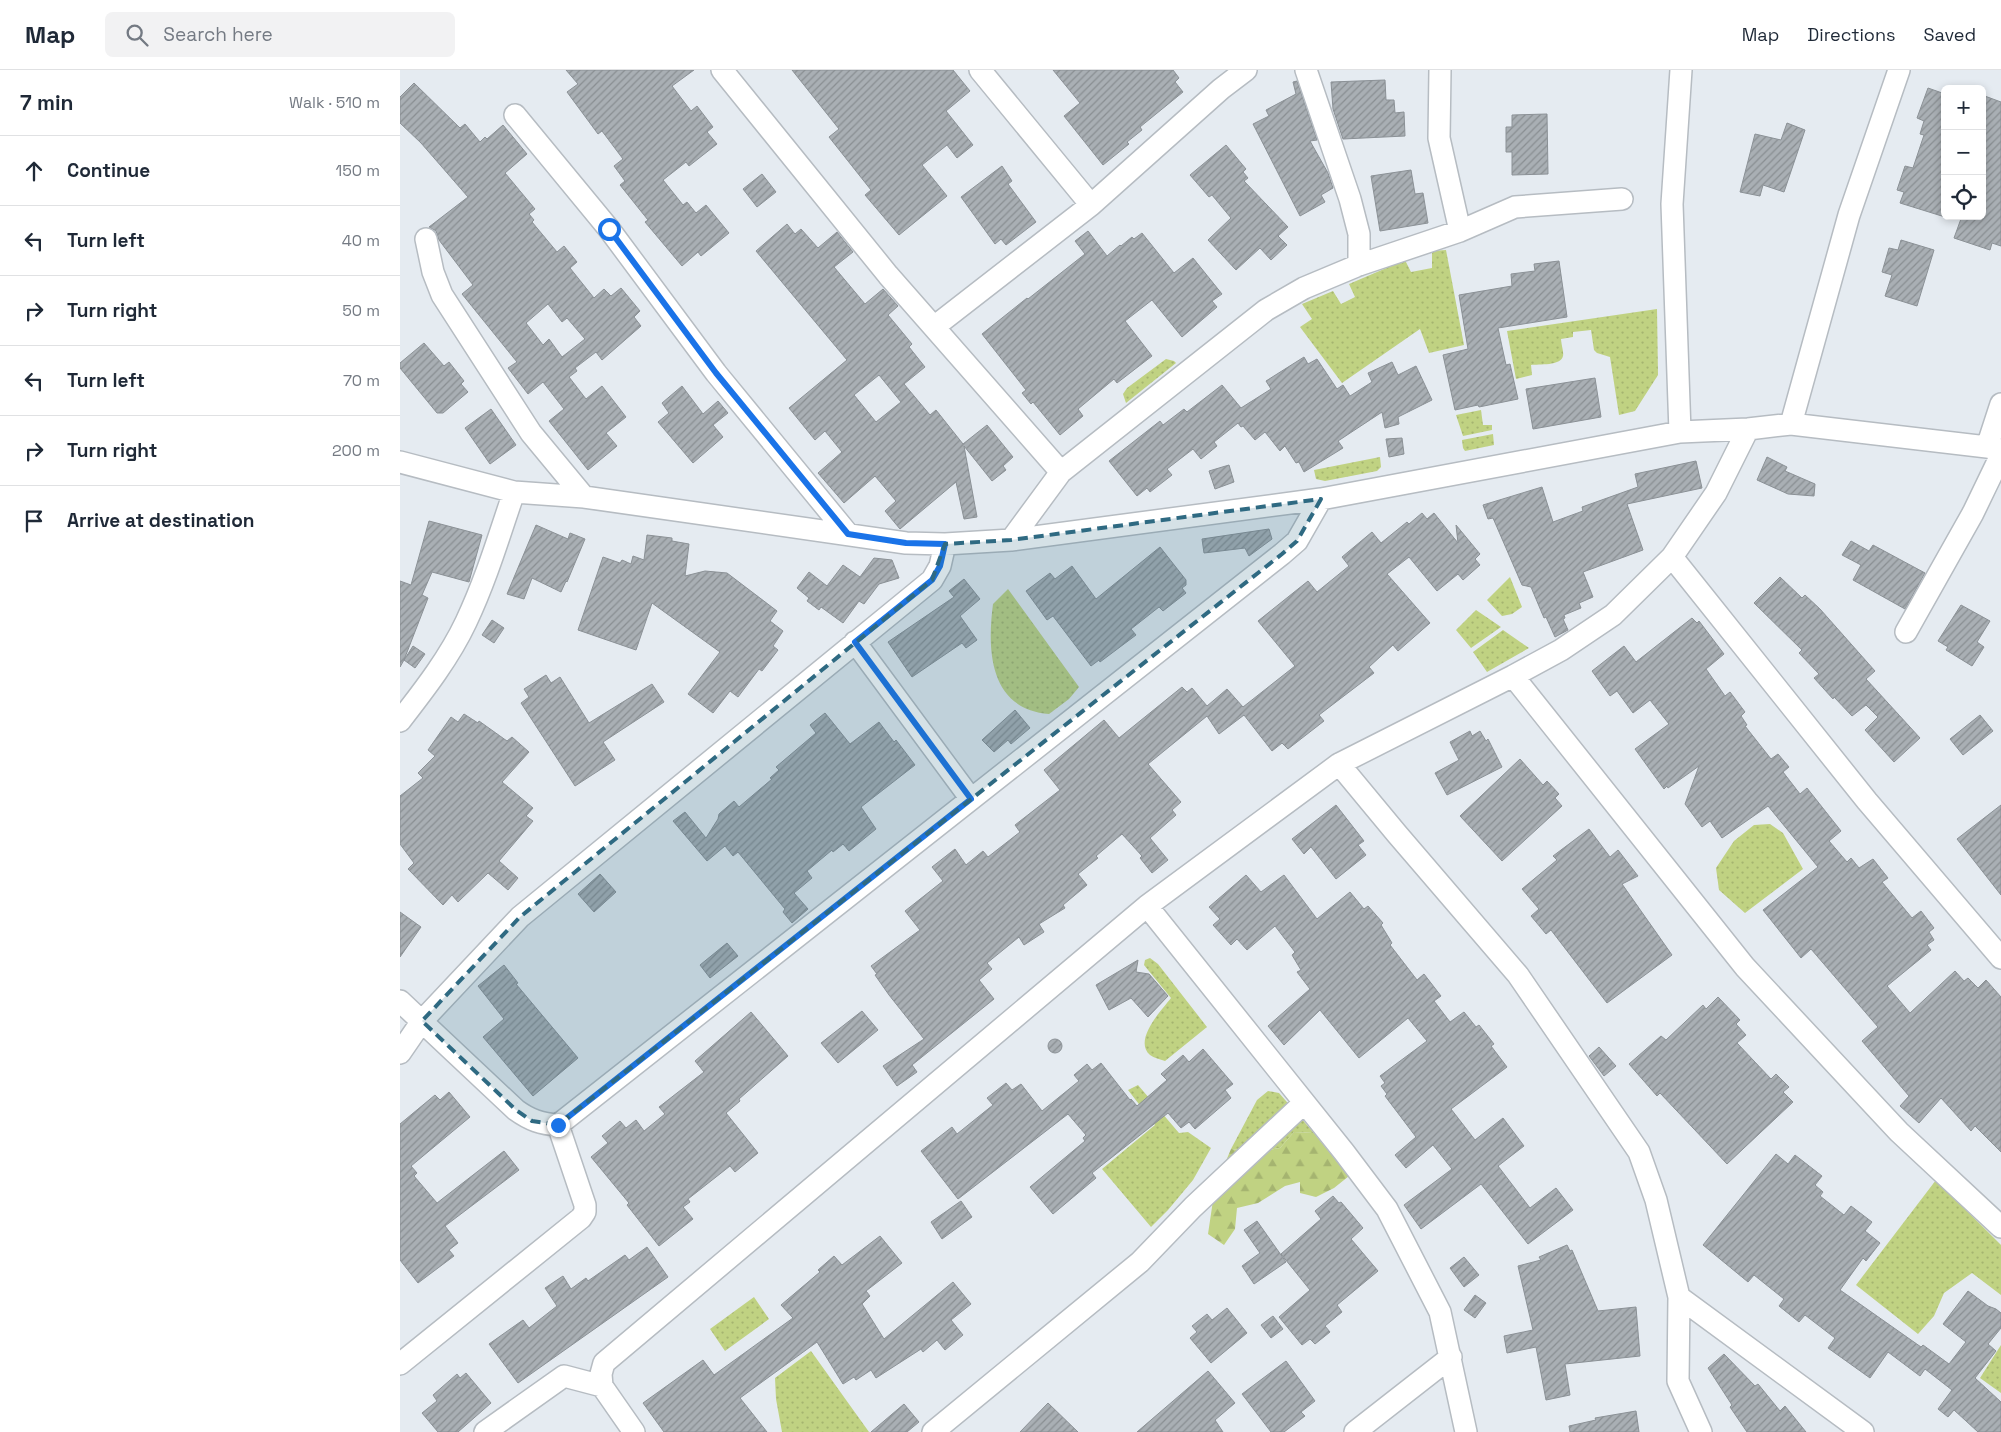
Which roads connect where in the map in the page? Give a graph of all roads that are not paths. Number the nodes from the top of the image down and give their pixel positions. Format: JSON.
{"nodes":[{"id":1,"x":722,"y":70,"type":"edge"},
{"id":2,"x":980,"y":70,"type":"edge"},
{"id":3,"x":1306,"y":70,"type":"edge"},
{"id":4,"x":1440,"y":70,"type":"edge"},
{"id":5,"x":1681,"y":70,"type":"edge"},
{"id":6,"x":1900,"y":70,"type":"edge"},
{"id":7,"x":1240,"y":72,"type":"edge"},
{"id":8,"x":515,"y":115,"type":"dead end"},
{"id":9,"x":1622,"y":199,"type":"dead end"},
{"id":10,"x":1091,"y":205,"type":"junction"},
{"id":11,"x":1460,"y":231,"type":"junction"},
{"id":12,"x":426,"y":239,"type":"dead end"},
{"id":13,"x":1359,"y":265,"type":"junction"},
{"id":14,"x":934,"y":327,"type":"junction"},
{"id":15,"x":2001,"y":404,"type":"edge"},
{"id":16,"x":1791,"y":424,"type":"junction"},
{"id":17,"x":1748,"y":429,"type":"junction"},
{"id":18,"x":1680,"y":432,"type":"junction"},
{"id":19,"x":1996,"y":451,"type":"edge"},
{"id":20,"x":400,"y":462,"type":"edge"},
{"id":21,"x":1061,"y":472,"type":"junction"},
{"id":22,"x":514,"y":492,"type":"junction"},
{"id":23,"x":584,"y":497,"type":"junction"},
{"id":24,"x":1321,"y":499,"type":"junction"},
{"id":25,"x":848,"y":534,"type":"junction"},
{"id":26,"x":1011,"y":540,"type":"junction"},
{"id":27,"x":945,"y":544,"type":"junction"},
{"id":28,"x":1672,"y":557,"type":"junction"},
{"id":29,"x":1906,"y":632,"type":"dead end"},
{"id":30,"x":855,"y":642,"type":"junction"},
{"id":31,"x":1514,"y":676,"type":"junction"},
{"id":32,"x":400,"y":721,"type":"edge"},
{"id":33,"x":1339,"y":764,"type":"junction"},
{"id":34,"x":971,"y":799,"type":"junction"},
{"id":35,"x":1146,"y":906,"type":"junction"},
{"id":36,"x":2001,"y":958,"type":"edge"},
{"id":37,"x":400,"y":1000,"type":"edge"},
{"id":38,"x":422,"y":1021,"type":"junction"},
{"id":39,"x":400,"y":1053,"type":"edge"},
{"id":40,"x":1304,"y":1103,"type":"junction"},
{"id":41,"x":558,"y":1125,"type":"junction"},
{"id":42,"x":2001,"y":1227,"type":"edge"},
{"id":43,"x":1679,"y":1297,"type":"junction"},
{"id":44,"x":1451,"y":1357,"type":"junction"},
{"id":45,"x":400,"y":1364,"type":"edge"},
{"id":46,"x":602,"y":1386,"type":"junction"},
{"id":47,"x":484,"y":1432,"type":"edge"},
{"id":48,"x":634,"y":1432,"type":"edge"},
{"id":49,"x":933,"y":1432,"type":"edge"},
{"id":50,"x":1355,"y":1432,"type":"edge"},
{"id":51,"x":1466,"y":1432,"type":"edge"},
{"id":52,"x":1701,"y":1432,"type":"edge"},
{"id":53,"x":1864,"y":1432,"type":"edge"}],
"edges":[{"from":1,"to":14,"type":"street"},
{"from":2,"to":10,"type":"street"},
{"from":3,"to":13,"type":"street"},
{"from":4,"to":11,"type":"street"},
{"from":5,"to":18,"type":"street"},
{"from":6,"to":16,"type":"street"},
{"from":7,"to":10,"type":"street"},
{"from":8,"to":25,"type":"street"},
{"from":9,"to":11,"type":"street"},
{"from":10,"to":14,"type":"street"},
{"from":11,"to":13,"type":"street"},
{"from":12,"to":23,"type":"street"},
{"from":13,"to":21,"type":"street"},
{"from":14,"to":21,"type":"street"},
{"from":15,"to":19,"type":"street"},
{"from":16,"to":17,"type":"street"},
{"from":16,"to":19,"type":"street"},
{"from":17,"to":18,"type":"street"},
{"from":17,"to":28,"type":"street"},
{"from":18,"to":24,"type":"street"},
{"from":19,"to":29,"type":"street"},
{"from":20,"to":22,"type":"street"},
{"from":21,"to":26,"type":"street"},
{"from":22,"to":23,"type":"street"},
{"from":22,"to":32,"type":"street"},
{"from":23,"to":25,"type":"street"},
{"from":24,"to":26,"type":"street"},
{"from":24,"to":34,"type":"street"},
{"from":25,"to":27,"type":"street"},
{"from":26,"to":27,"type":"street"},
{"from":27,"to":30,"type":"street"},
{"from":28,"to":31,"type":"street"},
{"from":28,"to":36,"type":"street"},
{"from":30,"to":34,"type":"street"},
{"from":30,"to":38,"type":"street"},
{"from":31,"to":33,"type":"street"},
{"from":31,"to":42,"type":"street"},
{"from":33,"to":35,"type":"street"},
{"from":33,"to":43,"type":"street"},
{"from":34,"to":41,"type":"street"},
{"from":35,"to":40,"type":"street"},
{"from":35,"to":46,"type":"street"},
{"from":37,"to":38,"type":"street"},
{"from":38,"to":39,"type":"street"},
{"from":38,"to":41,"type":"street"},
{"from":40,"to":44,"type":"street"},
{"from":40,"to":49,"type":"street"},
{"from":41,"to":45,"type":"street"},
{"from":43,"to":52,"type":"street"},
{"from":43,"to":53,"type":"street"},
{"from":44,"to":50,"type":"street"},
{"from":44,"to":51,"type":"street"},
{"from":46,"to":47,"type":"street"},
{"from":46,"to":48,"type":"street"}]}
